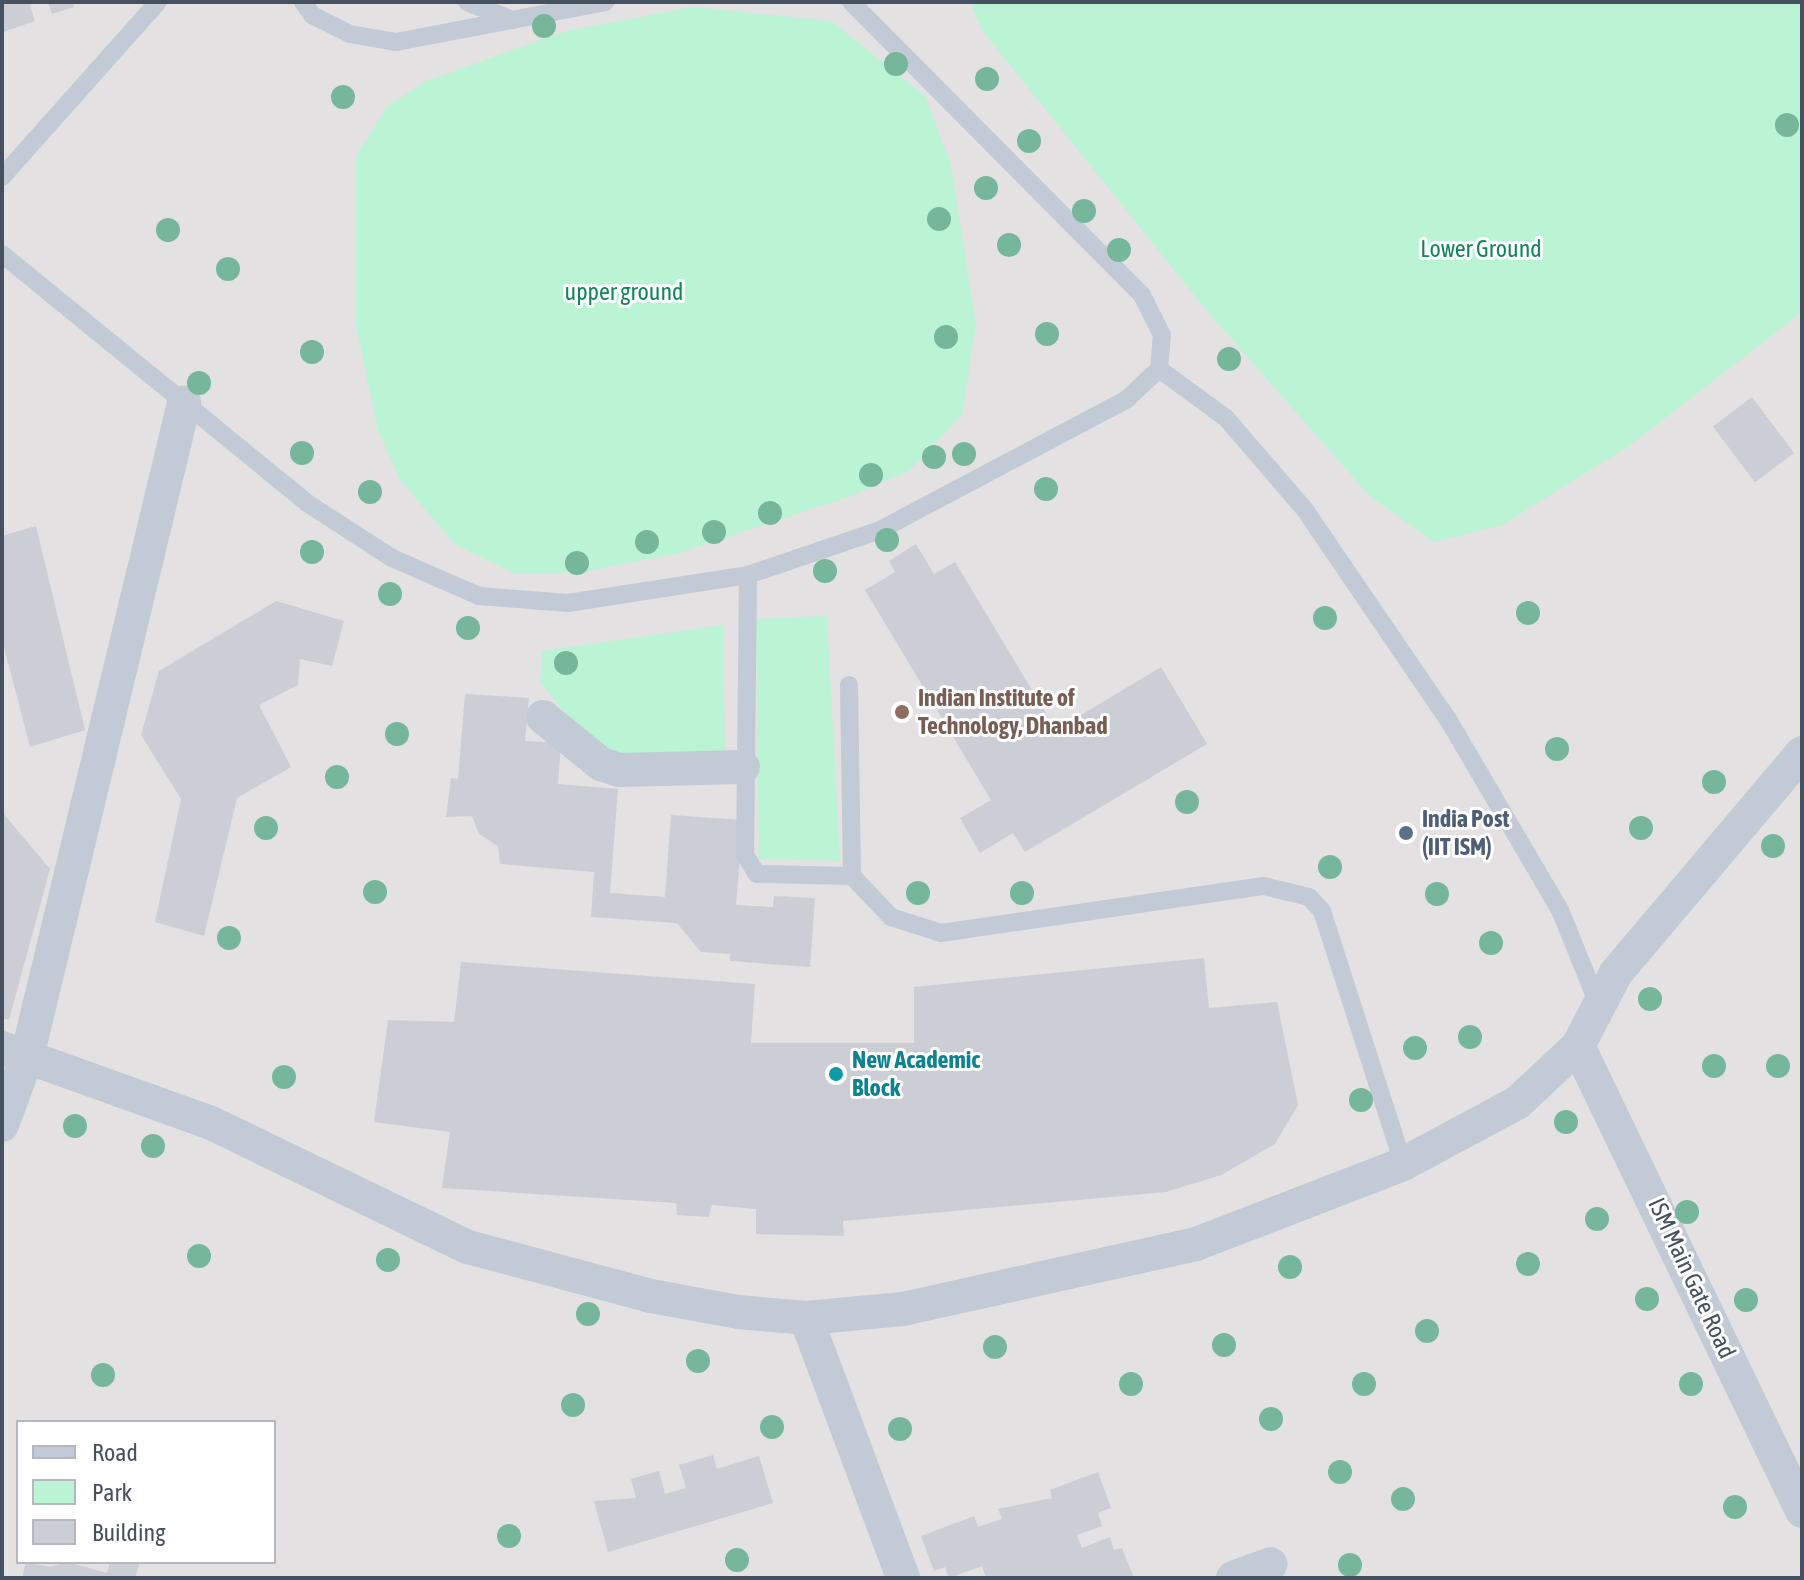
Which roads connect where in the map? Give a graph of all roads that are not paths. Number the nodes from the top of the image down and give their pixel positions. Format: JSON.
{"nodes":[{"id":1,"x":158,"y":2,"type":"edge"},
{"id":2,"x":303,"y":2,"type":"edge"},
{"id":3,"x":467,"y":2,"type":"edge"},
{"id":4,"x":605,"y":2,"type":"edge"},
{"id":5,"x":851,"y":2,"type":"edge"},
{"id":6,"x":519,"y":22,"type":"junction"},
{"id":7,"x":2,"y":177,"type":"edge"},
{"id":8,"x":2,"y":254,"type":"edge"},
{"id":9,"x":1159,"y":369,"type":"junction"},
{"id":10,"x":184,"y":403,"type":"junction"},
{"id":11,"x":748,"y":575,"type":"junction"},
{"id":12,"x":849,"y":685,"type":"dead end"},
{"id":13,"x":543,"y":717,"type":"dead end"},
{"id":14,"x":1802,"y":753,"type":"edge"},
{"id":15,"x":743,"y":767,"type":"junction"},
{"id":16,"x":852,"y":876,"type":"junction"},
{"id":17,"x":1598,"y":1004,"type":"junction"},
{"id":18,"x":1578,"y":1046,"type":"junction"},
{"id":19,"x":14,"y":1053,"type":"edge"},
{"id":20,"x":2,"y":1125,"type":"edge"},
{"id":21,"x":1403,"y":1164,"type":"junction"},
{"id":22,"x":806,"y":1318,"type":"junction"},
{"id":23,"x":1802,"y":1511,"type":"edge"},
{"id":24,"x":1271,"y":1564,"type":"dead end"},
{"id":25,"x":903,"y":1578,"type":"edge"},
{"id":26,"x":1233,"y":1578,"type":"edge"}],
"edges":[{"from":1,"to":7,"type":"lane"},
{"from":2,"to":6,"type":"lane"},
{"from":3,"to":6,"type":"lane"},
{"from":4,"to":6,"type":"lane"},
{"from":5,"to":9,"type":"lane"},
{"from":8,"to":10,"type":"lane"},
{"from":9,"to":11,"type":"lane"},
{"from":9,"to":17,"type":"lane"},
{"from":10,"to":11,"type":"lane"},
{"from":10,"to":19,"type":"street"},
{"from":11,"to":15,"type":"lane"},
{"from":12,"to":16,"type":"lane"},
{"from":13,"to":15,"type":"street"},
{"from":14,"to":17,"type":"street"},
{"from":15,"to":16,"type":"lane"},
{"from":16,"to":21,"type":"lane"},
{"from":17,"to":18,"type":"street"},
{"from":18,"to":21,"type":"street"},
{"from":18,"to":23,"type":"street","name":"ISM Main Gate Road"},
{"from":19,"to":20,"type":"street"},
{"from":19,"to":22,"type":"street"},
{"from":21,"to":22,"type":"street"},
{"from":22,"to":25,"type":"street"},
{"from":24,"to":26,"type":"street"}]}
